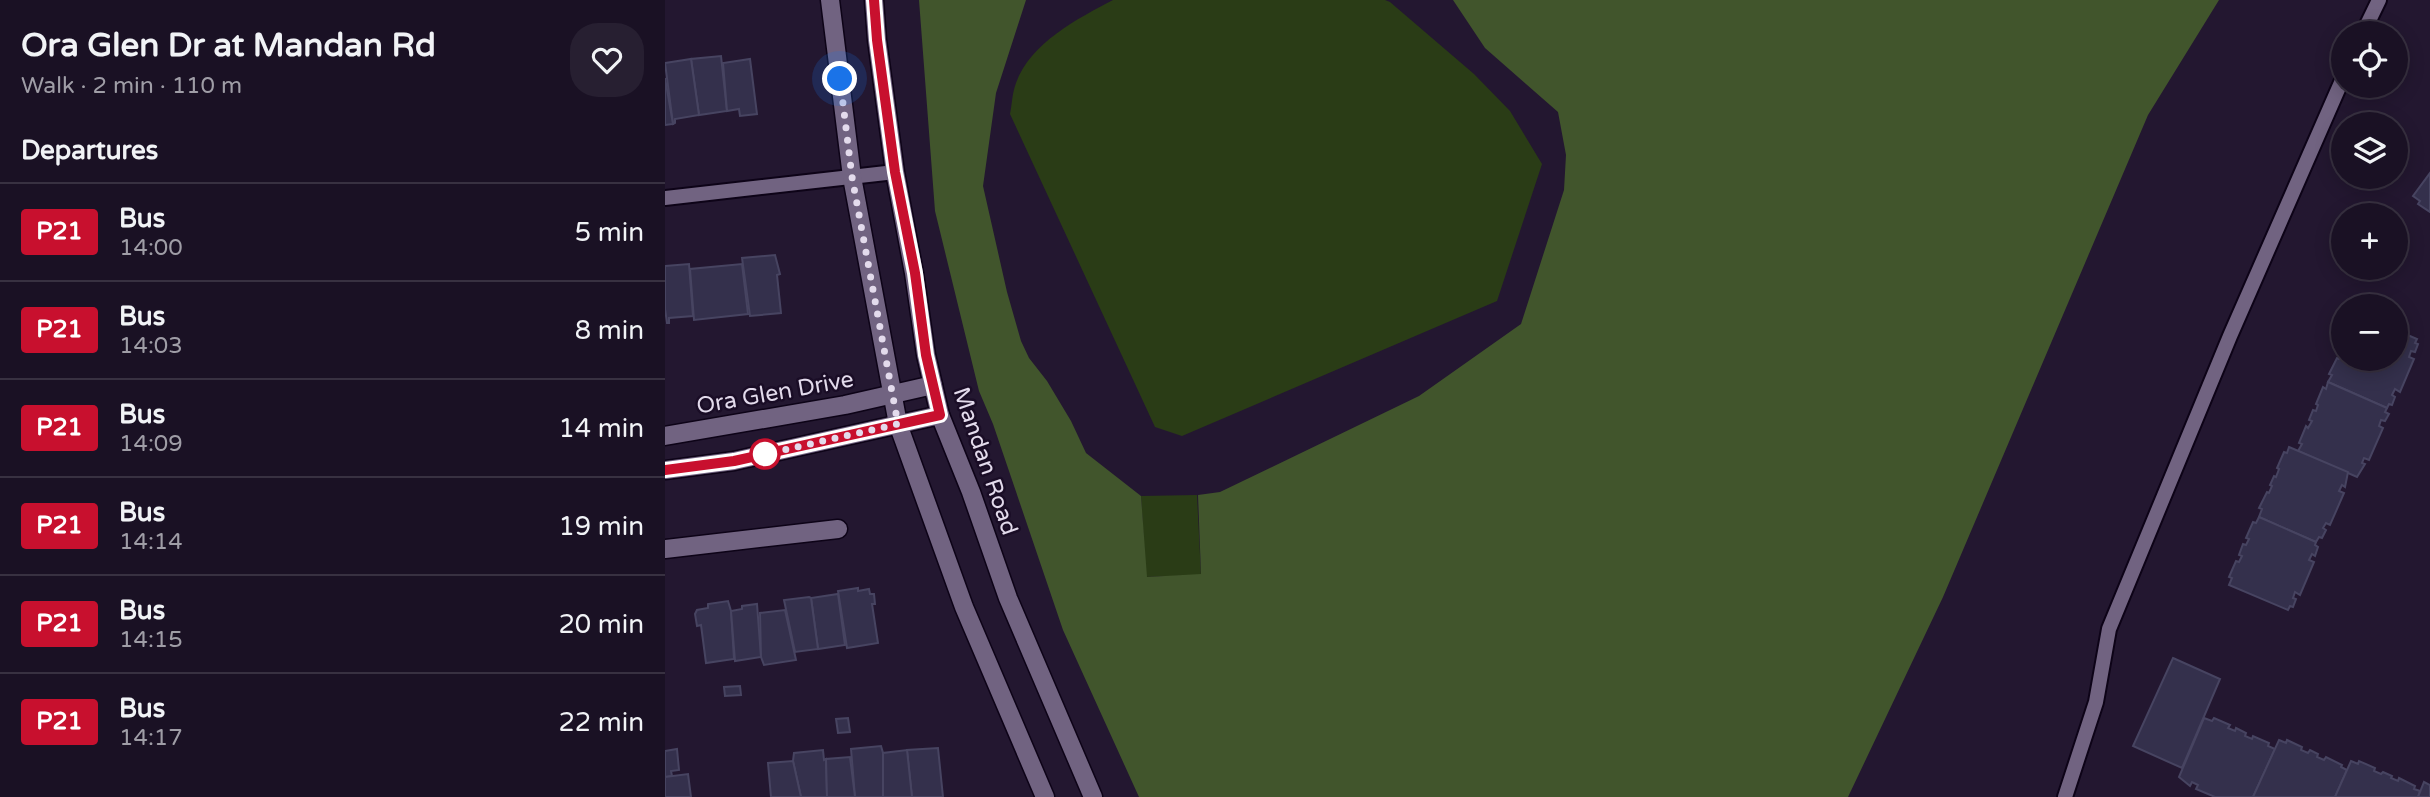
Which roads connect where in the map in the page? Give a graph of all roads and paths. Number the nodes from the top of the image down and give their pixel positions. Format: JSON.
{"nodes":[{"id":1,"x":830,"y":0,"type":"edge"},
{"id":2,"x":874,"y":0,"type":"edge"},
{"id":3,"x":2379,"y":0,"type":"edge"},
{"id":4,"x":2369,"y":21,"type":"edge"},
{"id":5,"x":2334,"y":98,"type":"edge"},
{"id":6,"x":895,"y":172,"type":"junction"},
{"id":7,"x":852,"y":177,"type":"junction"},
{"id":8,"x":665,"y":198,"type":"edge"},
{"id":9,"x":933,"y":385,"type":"junction"},
{"id":10,"x":892,"y":394,"type":"junction"},
{"id":11,"x":940,"y":415,"type":"junction"},
{"id":12,"x":898,"y":424,"type":"junction"},
{"id":13,"x":665,"y":436,"type":"edge"},
{"id":14,"x":665,"y":470,"type":"edge"},
{"id":15,"x":838,"y":529,"type":"dead end"},
{"id":16,"x":665,"y":549,"type":"edge"},
{"id":17,"x":1045,"y":797,"type":"edge"},
{"id":18,"x":1093,"y":797,"type":"edge"},
{"id":19,"x":2065,"y":797,"type":"edge"}],
"edges":[{"from":1,"to":7,"type":"street"},
{"from":2,"to":6,"type":"street","name":"Mandan Road"},
{"from":3,"to":4,"type":"lane"},
{"from":5,"to":19,"type":"lane"},
{"from":6,"to":7,"type":"lane"},
{"from":6,"to":9,"type":"street","name":"Mandan Road"},
{"from":7,"to":8,"type":"lane"},
{"from":7,"to":10,"type":"street"},
{"from":9,"to":10,"type":"street","name":"Ora Glen Drive"},
{"from":9,"to":11,"type":"street","name":"Mandan Road"},
{"from":10,"to":12,"type":"street"},
{"from":10,"to":13,"type":"street","name":"Ora Glen Drive"},
{"from":11,"to":12,"type":"street"},
{"from":11,"to":18,"type":"street","name":"Mandan Road"},
{"from":12,"to":14,"type":"street"},
{"from":12,"to":17,"type":"street"},
{"from":15,"to":16,"type":"street"}]}
